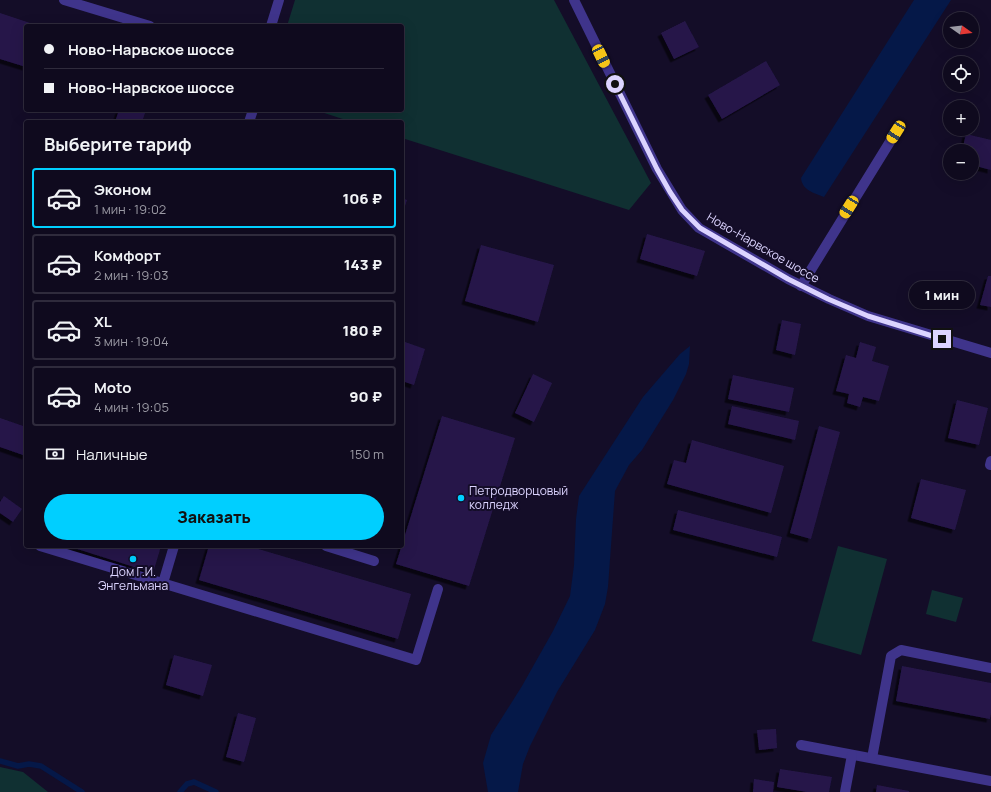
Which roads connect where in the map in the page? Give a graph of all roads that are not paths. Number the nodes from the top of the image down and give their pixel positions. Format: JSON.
{"nodes":[{"id":1,"x":64,"y":0,"type":"edge"},
{"id":2,"x":279,"y":0,"type":"edge"},
{"id":3,"x":574,"y":0,"type":"edge"},
{"id":4,"x":143,"y":24,"type":"edge"},
{"id":5,"x":272,"y":24,"type":"edge"},
{"id":6,"x":896,"y":132,"type":"dead end"},
{"id":7,"x":801,"y":286,"type":"junction"},
{"id":8,"x":991,"y":353,"type":"edge"},
{"id":9,"x":47,"y":548,"type":"edge"},
{"id":10,"x":173,"y":548,"type":"edge"},
{"id":11,"x":332,"y":548,"type":"edge"},
{"id":12,"x":374,"y":561,"type":"dead end"},
{"id":13,"x":164,"y":583,"type":"junction"},
{"id":14,"x":438,"y":589,"type":"dead end"},
{"id":15,"x":991,"y":668,"type":"edge"},
{"id":16,"x":801,"y":745,"type":"dead end"},
{"id":17,"x":852,"y":755,"type":"junction"},
{"id":18,"x":872,"y":758,"type":"junction"},
{"id":19,"x":991,"y":781,"type":"edge"},
{"id":20,"x":845,"y":792,"type":"edge"}],
"edges":[{"from":1,"to":4,"type":"street"},
{"from":2,"to":5,"type":"street"},
{"from":3,"to":7,"type":"street","name":"Ново-Нарвское шоссе"},
{"from":6,"to":7,"type":"street"},
{"from":7,"to":8,"type":"street","name":"Ново-Нарвское шоссе"},
{"from":9,"to":13,"type":"street"},
{"from":10,"to":13,"type":"street"},
{"from":11,"to":12,"type":"street"},
{"from":13,"to":14,"type":"street"},
{"from":15,"to":18,"type":"street"},
{"from":16,"to":17,"type":"street"},
{"from":17,"to":18,"type":"street"},
{"from":17,"to":20,"type":"street"},
{"from":18,"to":19,"type":"street"}]}
